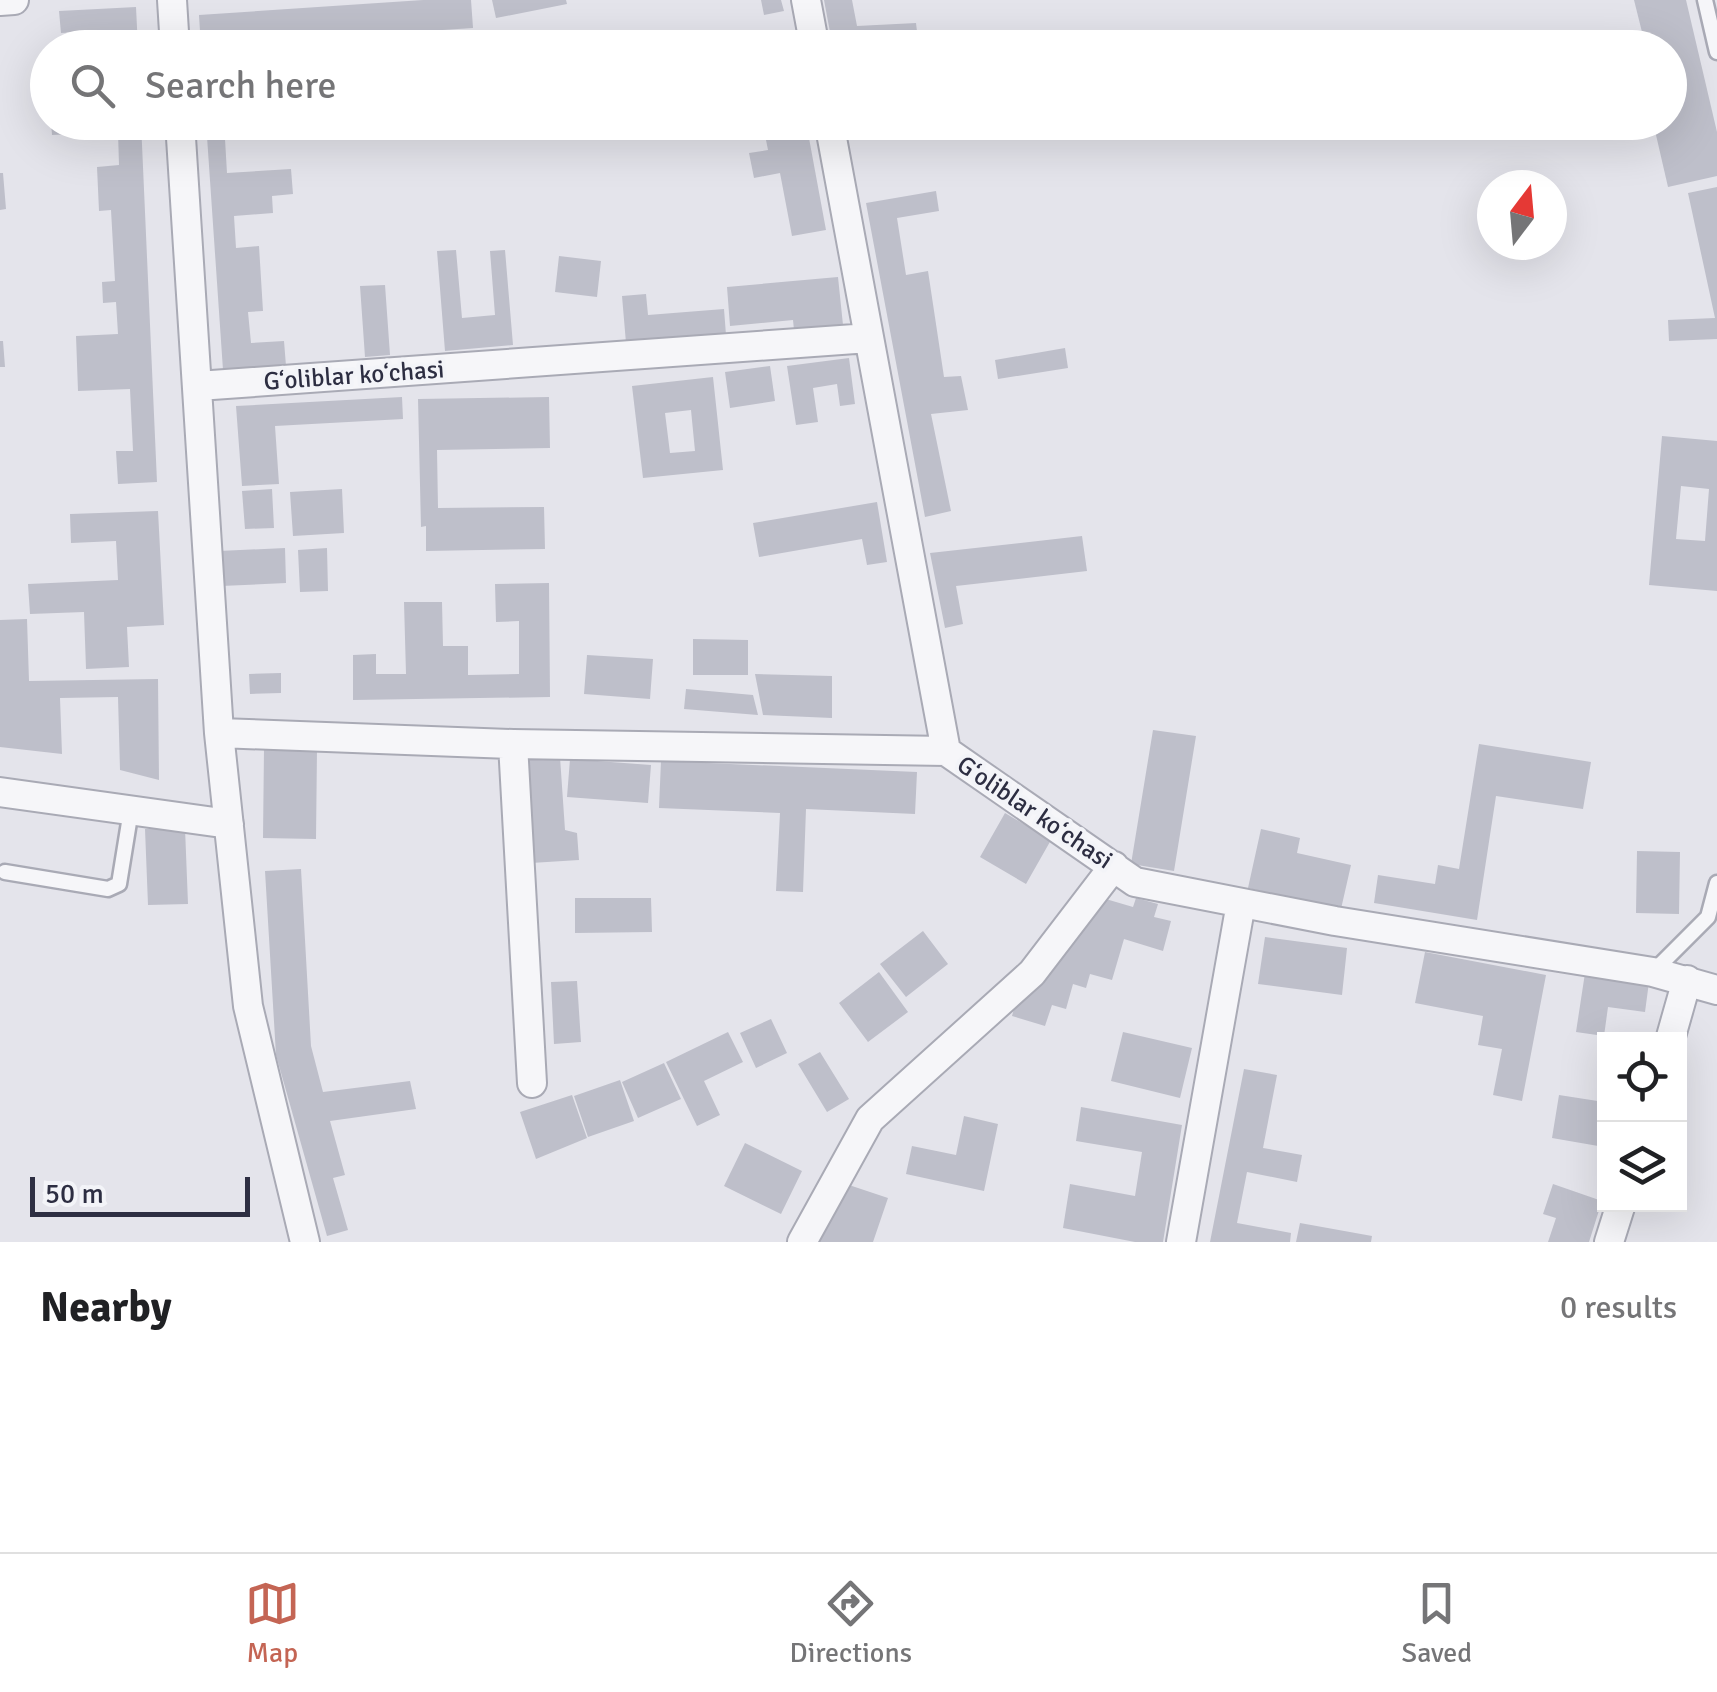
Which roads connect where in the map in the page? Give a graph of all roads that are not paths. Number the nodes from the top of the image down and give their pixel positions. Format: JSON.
{"nodes":[{"id":1,"x":14,"y":0,"type":"edge"},
{"id":2,"x":172,"y":0,"type":"edge"},
{"id":3,"x":806,"y":0,"type":"edge"},
{"id":4,"x":1706,"y":0,"type":"edge"},
{"id":5,"x":0,"y":1,"type":"edge"},
{"id":6,"x":174,"y":30,"type":"edge"},
{"id":7,"x":812,"y":30,"type":"edge"},
{"id":8,"x":1717,"y":52,"type":"edge"},
{"id":9,"x":181,"y":140,"type":"edge"},
{"id":10,"x":832,"y":140,"type":"edge"},
{"id":11,"x":869,"y":338,"type":"junction"},
{"id":12,"x":198,"y":386,"type":"junction"},
{"id":13,"x":220,"y":733,"type":"junction"},
{"id":14,"x":513,"y":744,"type":"junction"},
{"id":15,"x":946,"y":751,"type":"junction"},
{"id":16,"x":0,"y":792,"type":"edge"},
{"id":17,"x":131,"y":810,"type":"junction"},
{"id":18,"x":229,"y":824,"type":"junction"},
{"id":19,"x":1114,"y":866,"type":"junction"},
{"id":20,"x":5,"y":872,"type":"dead end"},
{"id":21,"x":1717,"y":883,"type":"edge"},
{"id":22,"x":1241,"y":903,"type":"junction"},
{"id":23,"x":1653,"y":972,"type":"junction"},
{"id":24,"x":1688,"y":980,"type":"junction"},
{"id":25,"x":1717,"y":990,"type":"edge"},
{"id":26,"x":1672,"y":1032,"type":"edge"},
{"id":27,"x":532,"y":1084,"type":"dead end"},
{"id":28,"x":1618,"y":1212,"type":"edge"},
{"id":29,"x":305,"y":1242,"type":"edge"},
{"id":30,"x":802,"y":1242,"type":"edge"},
{"id":31,"x":1181,"y":1242,"type":"edge"},
{"id":32,"x":1609,"y":1242,"type":"edge"}],
"edges":[{"from":1,"to":5,"type":"street"},
{"from":2,"to":6,"type":"street"},
{"from":3,"to":7,"type":"street"},
{"from":4,"to":8,"type":"lane"},
{"from":9,"to":12,"type":"street"},
{"from":10,"to":11,"type":"street"},
{"from":11,"to":12,"type":"street","name":"Gʻoliblar koʻchasi"},
{"from":11,"to":15,"type":"street"},
{"from":12,"to":13,"type":"street"},
{"from":13,"to":14,"type":"street","name":"Gʻoliblar koʻchasi"},
{"from":13,"to":18,"type":"street"},
{"from":14,"to":15,"type":"street","name":"Gʻoliblar koʻchasi"},
{"from":14,"to":27,"type":"street"},
{"from":15,"to":19,"type":"street","name":"Gʻoliblar koʻchasi"},
{"from":16,"to":17,"type":"street"},
{"from":17,"to":18,"type":"street"},
{"from":17,"to":20,"type":"lane"},
{"from":18,"to":29,"type":"street"},
{"from":19,"to":22,"type":"street","name":"Gʻoliblar koʻchasi"},
{"from":19,"to":30,"type":"street"},
{"from":21,"to":23,"type":"lane"},
{"from":22,"to":23,"type":"street","name":"Gʻoliblar koʻchasi"},
{"from":22,"to":31,"type":"street"},
{"from":23,"to":24,"type":"street","name":"Gʻoliblar koʻchasi"},
{"from":24,"to":25,"type":"street","name":"Gʻoliblar koʻchasi"},
{"from":24,"to":26,"type":"street"},
{"from":28,"to":32,"type":"street"}]}
